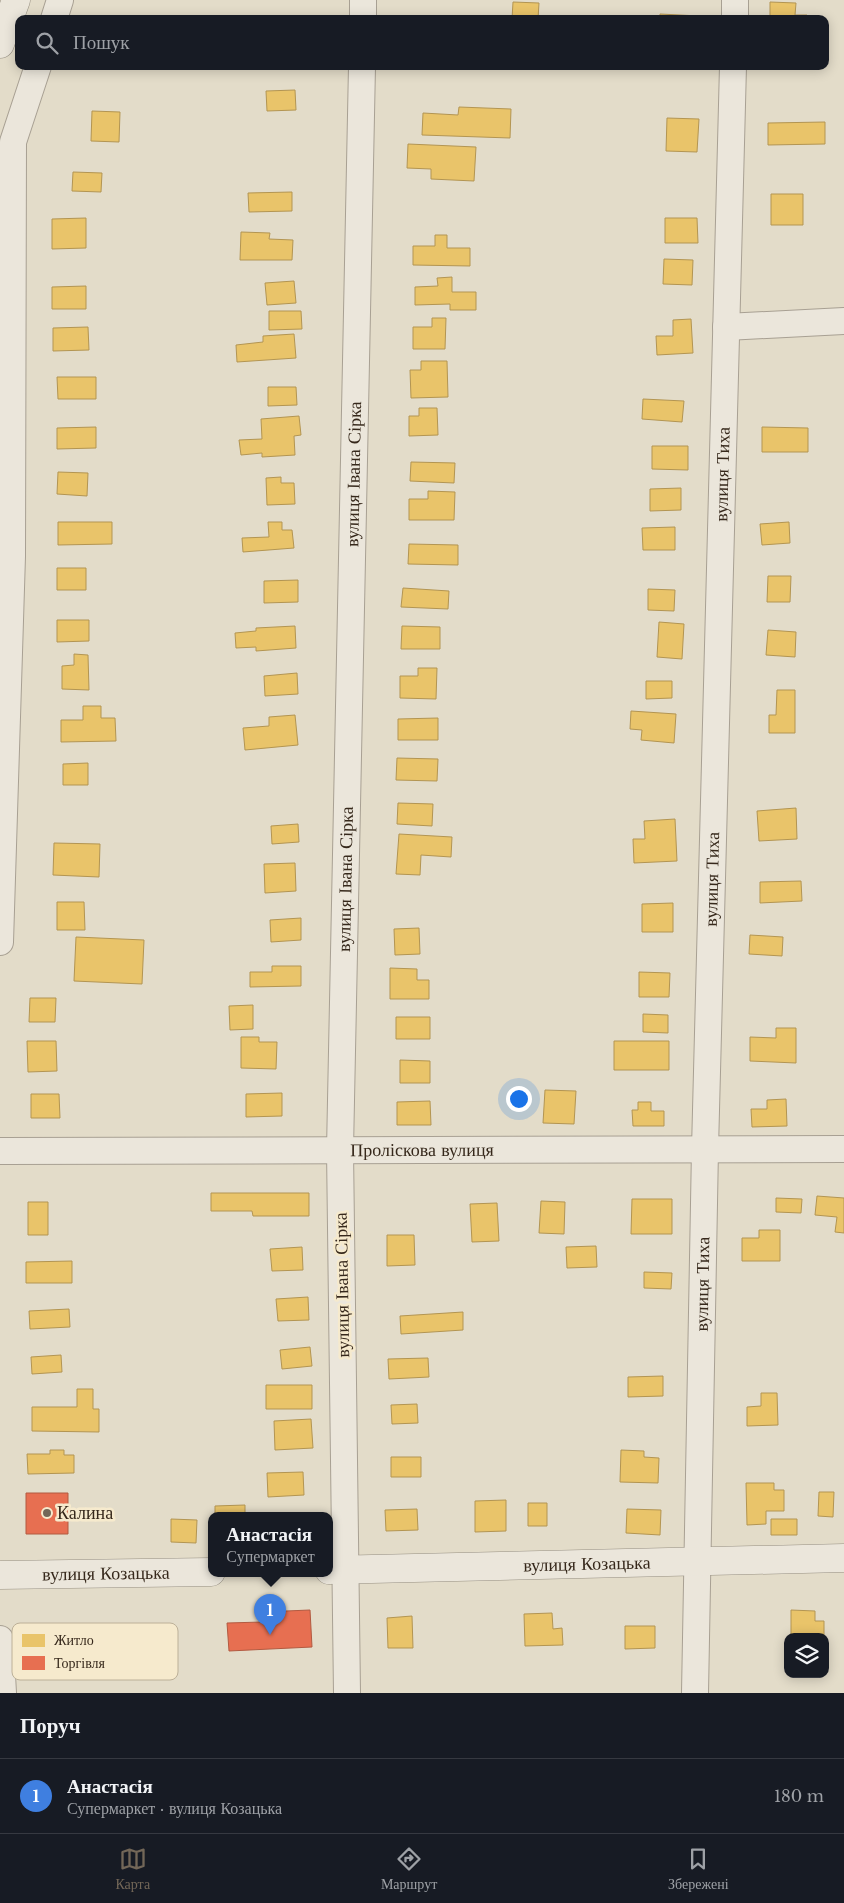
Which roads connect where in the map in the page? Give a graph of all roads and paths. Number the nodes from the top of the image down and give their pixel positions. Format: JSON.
{"nodes":[{"id":1,"x":16,"y":0,"type":"edge"},
{"id":2,"x":60,"y":0,"type":"edge"},
{"id":3,"x":363,"y":0,"type":"edge"},
{"id":4,"x":735,"y":0,"type":"edge"},
{"id":5,"x":55,"y":15,"type":"edge"},
{"id":6,"x":363,"y":15,"type":"edge"},
{"id":7,"x":734,"y":15,"type":"edge"},
{"id":8,"x":0,"y":44,"type":"edge"},
{"id":9,"x":37,"y":70,"type":"edge"},
{"id":10,"x":362,"y":70,"type":"edge"},
{"id":11,"x":733,"y":70,"type":"edge"},
{"id":12,"x":844,"y":321,"type":"edge"},
{"id":13,"x":726,"y":327,"type":"junction"},
{"id":14,"x":0,"y":942,"type":"edge"},
{"id":15,"x":705,"y":1149,"type":"junction"},
{"id":16,"x":844,"y":1149,"type":"edge"},
{"id":17,"x":340,"y":1150,"type":"junction"},
{"id":18,"x":0,"y":1151,"type":"edge"},
{"id":19,"x":844,"y":1558,"type":"edge"},
{"id":20,"x":699,"y":1563,"type":"junction"},
{"id":21,"x":338,"y":1570,"type":"edge"},
{"id":22,"x":208,"y":1572,"type":"edge"},
{"id":23,"x":0,"y":1575,"type":"edge"},
{"id":24,"x":0,"y":1639,"type":"edge"},
{"id":25,"x":3,"y":1693,"type":"edge"},
{"id":26,"x":347,"y":1693,"type":"edge"},
{"id":27,"x":695,"y":1693,"type":"edge"}],
"edges":[{"from":1,"to":8,"type":"street"},
{"from":2,"to":5,"type":"street"},
{"from":3,"to":6,"type":"street"},
{"from":4,"to":7,"type":"street"},
{"from":9,"to":14,"type":"street"},
{"from":10,"to":17,"type":"street","name":"вулиця Івана Сірка"},
{"from":11,"to":13,"type":"street","name":"вулиця Тиха"},
{"from":12,"to":13,"type":"street"},
{"from":13,"to":15,"type":"street","name":"вулиця Тиха"},
{"from":15,"to":16,"type":"street","name":"Проліскова вулиця"},
{"from":15,"to":17,"type":"street","name":"Проліскова вулиця"},
{"from":15,"to":20,"type":"street","name":"вулиця Тиха"},
{"from":17,"to":18,"type":"street","name":"Проліскова вулиця"},
{"from":17,"to":21,"type":"street","name":"вулиця Івана Сірка"},
{"from":19,"to":20,"type":"street","name":"вулиця Козацька"},
{"from":20,"to":21,"type":"street","name":"вулиця Козацька"},
{"from":20,"to":27,"type":"street","name":"вулиця Тиха"},
{"from":21,"to":26,"type":"street","name":"вулиця Івана Сірка"},
{"from":22,"to":23,"type":"street","name":"вулиця Козацька"},
{"from":24,"to":25,"type":"street"}]}
